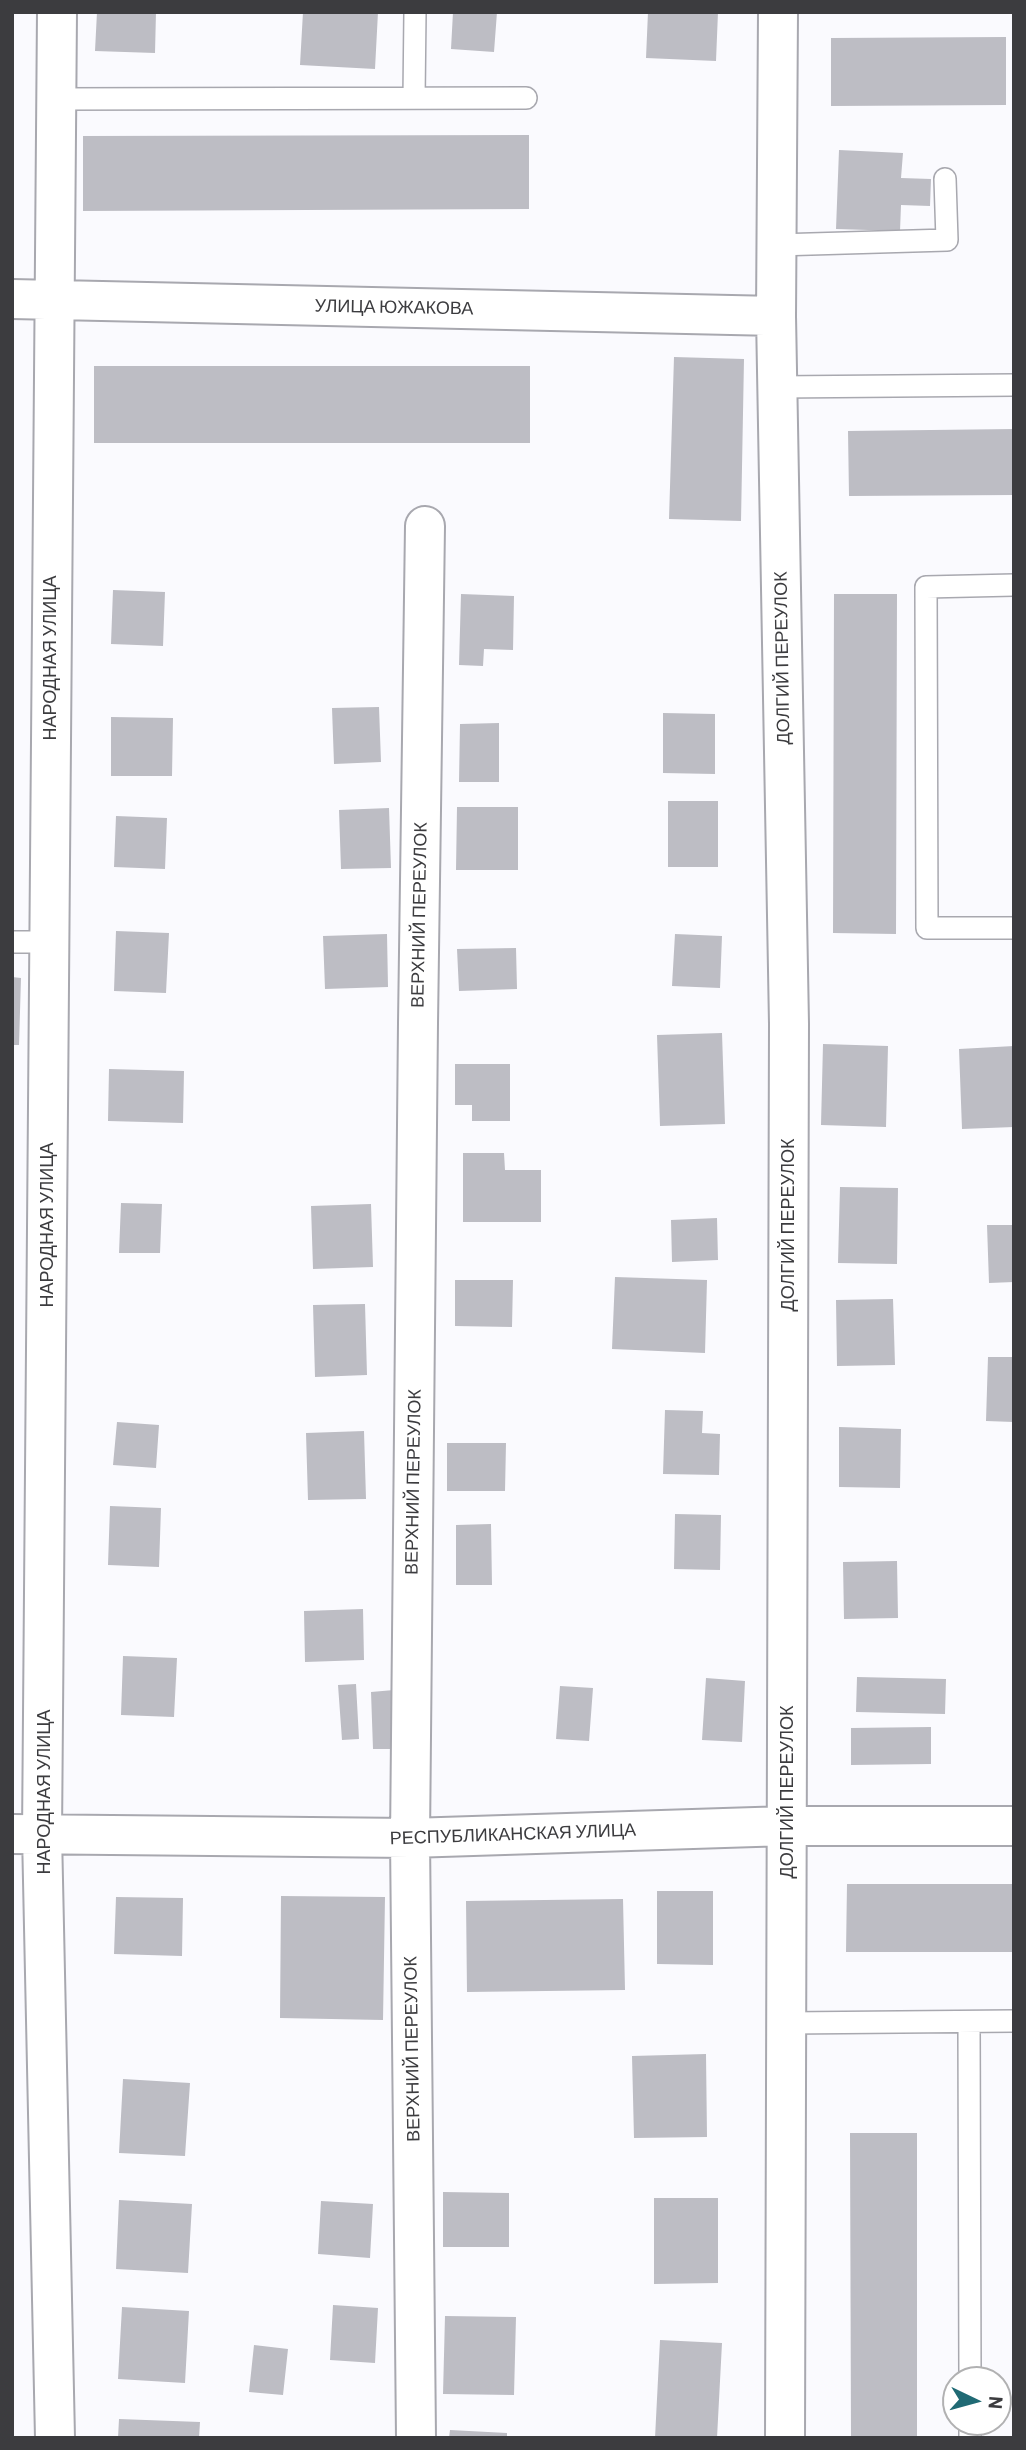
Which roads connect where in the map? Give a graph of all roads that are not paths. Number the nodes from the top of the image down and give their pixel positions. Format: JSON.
{"nodes":[{"id":1,"x":57,"y":12,"type":"edge"},
{"id":2,"x":415,"y":12,"type":"edge"},
{"id":3,"x":778,"y":12,"type":"edge"},
{"id":4,"x":414,"y":98,"type":"junction"},
{"id":5,"x":526,"y":98,"type":"dead end"},
{"id":6,"x":57,"y":99,"type":"junction"},
{"id":7,"x":945,"y":179,"type":"dead end"},
{"id":8,"x":777,"y":246,"type":"junction"},
{"id":9,"x":12,"y":299,"type":"edge"},
{"id":10,"x":53,"y":300,"type":"junction"},
{"id":11,"x":776,"y":316,"type":"junction"},
{"id":12,"x":1014,"y":386,"type":"edge"},
{"id":13,"x":777,"y":387,"type":"junction"},
{"id":14,"x":425,"y":526,"type":"dead end"},
{"id":15,"x":1014,"y":585,"type":"edge"},
{"id":16,"x":1014,"y":928,"type":"edge"},
{"id":17,"x":30,"y":942,"type":"edge"},
{"id":18,"x":788,"y":1826,"type":"junction"},
{"id":19,"x":1014,"y":1826,"type":"edge"},
{"id":20,"x":27,"y":1834,"type":"edge"},
{"id":21,"x":410,"y":1838,"type":"junction"},
{"id":22,"x":1014,"y":2021,"type":"edge"},
{"id":23,"x":969,"y":2022,"type":"junction"},
{"id":24,"x":787,"y":2023,"type":"junction"},
{"id":25,"x":970,"y":2366,"type":"edge"},
{"id":26,"x":55,"y":2438,"type":"edge"},
{"id":27,"x":416,"y":2438,"type":"edge"},
{"id":28,"x":785,"y":2438,"type":"edge"}],
"edges":[{"from":1,"to":6,"type":"street","name":"НАРОДНАЯ УЛИЦА"},
{"from":2,"to":4,"type":"lane"},
{"from":3,"to":8,"type":"street","name":"ДОЛГИЙ ПЕРЕУЛОК"},
{"from":4,"to":5,"type":"lane"},
{"from":4,"to":6,"type":"lane"},
{"from":6,"to":10,"type":"street","name":"НАРОДНАЯ УЛИЦА"},
{"from":7,"to":8,"type":"lane"},
{"from":8,"to":11,"type":"street","name":"ДОЛГИЙ ПЕРЕУЛОК"},
{"from":9,"to":10,"type":"street","name":"УЛИЦА ЮЖАКОВА"},
{"from":10,"to":11,"type":"street","name":"УЛИЦА ЮЖАКОВА"},
{"from":10,"to":17,"type":"street","name":"НАРОДНАЯ УЛИЦА"},
{"from":11,"to":13,"type":"street","name":"ДОЛГИЙ ПЕРЕУЛОК"},
{"from":12,"to":13,"type":"lane"},
{"from":13,"to":18,"type":"street","name":"ДОЛГИЙ ПЕРЕУЛОК"},
{"from":14,"to":21,"type":"street","name":"ВЕРХНИЙ ПЕРЕУЛОК"},
{"from":15,"to":16,"type":"lane"},
{"from":17,"to":20,"type":"street","name":"НАРОДНАЯ УЛИЦА"},
{"from":18,"to":19,"type":"street","name":"РЕСПУБЛИКАНСКАЯ УЛИЦА"},
{"from":18,"to":21,"type":"street","name":"РЕСПУБЛИКАНСКАЯ УЛИЦА"},
{"from":18,"to":24,"type":"street","name":"ДОЛГИЙ ПЕРЕУЛОК"},
{"from":20,"to":21,"type":"street","name":"РЕСПУБЛИКАНСКАЯ УЛИЦА"},
{"from":20,"to":26,"type":"street","name":"НАРОДНАЯ УЛИЦА"},
{"from":21,"to":27,"type":"street","name":"ВЕРХНИЙ ПЕРЕУЛОК"},
{"from":22,"to":23,"type":"lane"},
{"from":23,"to":24,"type":"lane"},
{"from":23,"to":25,"type":"lane"},
{"from":24,"to":28,"type":"street","name":"ДОЛГИЙ ПЕРЕУЛОК"}]}
